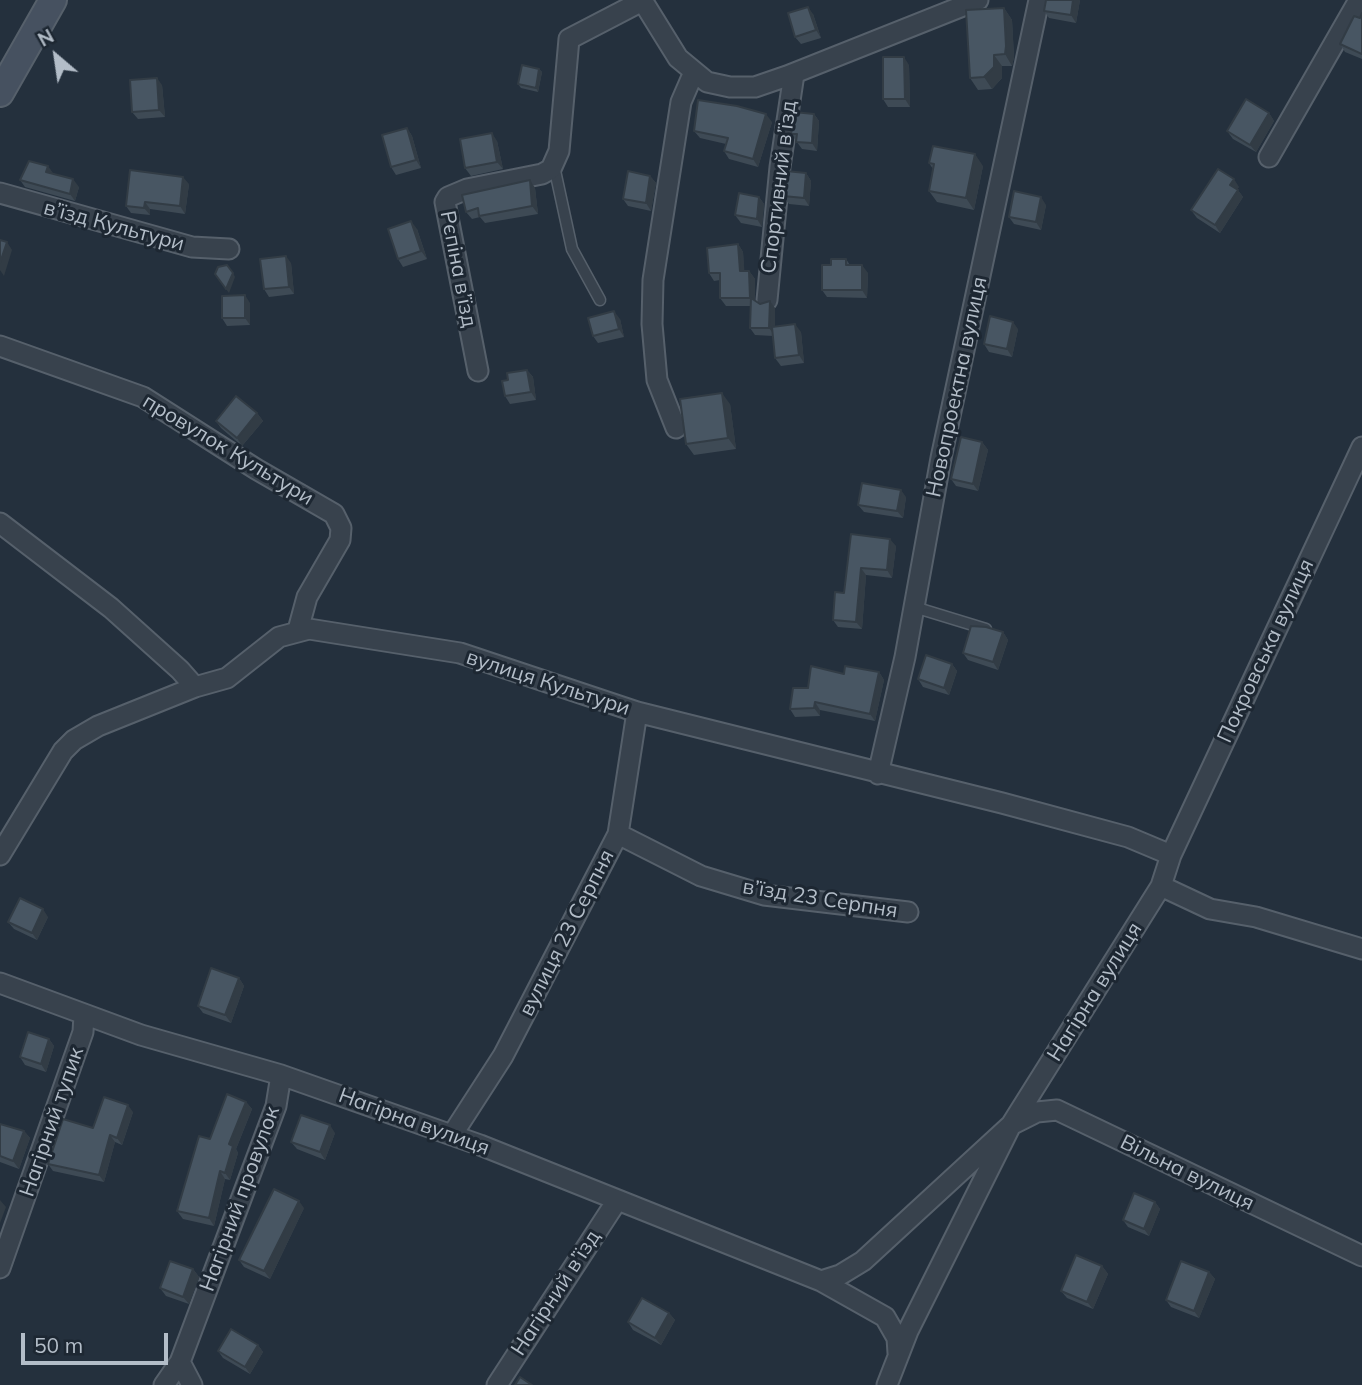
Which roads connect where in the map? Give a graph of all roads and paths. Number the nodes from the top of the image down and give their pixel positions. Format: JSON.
{"nodes":[{"id":1,"x":53,"y":0,"type":"edge"},
{"id":2,"x":642,"y":0,"type":"edge"},
{"id":3,"x":978,"y":0,"type":"edge"},
{"id":4,"x":1039,"y":0,"type":"edge"},
{"id":5,"x":1359,"y":0,"type":"edge"},
{"id":6,"x":694,"y":72,"type":"junction"},
{"id":7,"x":794,"y":74,"type":"junction"},
{"id":8,"x":0,"y":93,"type":"edge"},
{"id":9,"x":1269,"y":157,"type":"dead end"},
{"id":10,"x":554,"y":165,"type":"junction"},
{"id":11,"x":0,"y":193,"type":"edge"},
{"id":12,"x":229,"y":248,"type":"dead end"},
{"id":13,"x":600,"y":300,"type":"dead end"},
{"id":14,"x":767,"y":300,"type":"edge"},
{"id":15,"x":0,"y":346,"type":"edge"},
{"id":16,"x":478,"y":371,"type":"dead end"},
{"id":17,"x":676,"y":428,"type":"dead end"},
{"id":18,"x":1362,"y":447,"type":"edge"},
{"id":19,"x":0,"y":523,"type":"edge"},
{"id":20,"x":914,"y":607,"type":"junction"},
{"id":21,"x":986,"y":629,"type":"edge"},
{"id":22,"x":298,"y":630,"type":"junction"},
{"id":23,"x":195,"y":687,"type":"junction"},
{"id":24,"x":637,"y":712,"type":"junction"},
{"id":25,"x":878,"y":774,"type":"junction"},
{"id":26,"x":618,"y":834,"type":"junction"},
{"id":27,"x":0,"y":855,"type":"edge"},
{"id":28,"x":1171,"y":855,"type":"junction"},
{"id":29,"x":1161,"y":886,"type":"junction"},
{"id":30,"x":908,"y":912,"type":"dead end"},
{"id":31,"x":1362,"y":949,"type":"edge"},
{"id":32,"x":0,"y":983,"type":"edge"},
{"id":33,"x":84,"y":1014,"type":"junction"},
{"id":34,"x":281,"y":1075,"type":"junction"},
{"id":35,"x":1011,"y":1125,"type":"junction"},
{"id":36,"x":452,"y":1135,"type":"junction"},
{"id":37,"x":616,"y":1202,"type":"junction"},
{"id":38,"x":1362,"y":1256,"type":"edge"},
{"id":39,"x":0,"y":1268,"type":"edge"},
{"id":40,"x":821,"y":1281,"type":"junction"},
{"id":41,"x":898,"y":1353,"type":"junction"},
{"id":42,"x":180,"y":1362,"type":"junction"},
{"id":43,"x":164,"y":1385,"type":"edge"},
{"id":44,"x":192,"y":1385,"type":"edge"},
{"id":45,"x":497,"y":1385,"type":"edge"},
{"id":46,"x":887,"y":1385,"type":"edge"}],
"edges":[{"from":1,"to":8,"type":"street"},
{"from":2,"to":6,"type":"street"},
{"from":2,"to":10,"type":"street"},
{"from":3,"to":7,"type":"street"},
{"from":4,"to":20,"type":"street","name":"Новопроектна вулиця"},
{"from":5,"to":9,"type":"street"},
{"from":6,"to":7,"type":"street"},
{"from":6,"to":17,"type":"street"},
{"from":7,"to":14,"type":"street","name":"Спортивний в’їзд"},
{"from":10,"to":13,"type":"lane"},
{"from":10,"to":16,"type":"street","name":"Рєпіна в’їзд"},
{"from":11,"to":12,"type":"street","name":"в’їзд Культури"},
{"from":15,"to":22,"type":"street","name":"провулок Культури"},
{"from":18,"to":28,"type":"street","name":"Покровська вулиця"},
{"from":19,"to":23,"type":"street"},
{"from":20,"to":21,"type":"lane"},
{"from":20,"to":25,"type":"street","name":"Новопроектна вулиця"},
{"from":22,"to":23,"type":"street"},
{"from":22,"to":24,"type":"street","name":"вулиця Культури"},
{"from":23,"to":27,"type":"street"},
{"from":24,"to":25,"type":"street","name":"вулиця Культури"},
{"from":24,"to":26,"type":"street","name":"вулиця 23 Серпня"},
{"from":25,"to":28,"type":"street","name":"вулиця Культури"},
{"from":26,"to":30,"type":"street","name":"в’їзд 23 Серпня"},
{"from":26,"to":36,"type":"street","name":"вулиця 23 Серпня"},
{"from":28,"to":29,"type":"street","name":"Нагірна вулиця"},
{"from":29,"to":31,"type":"street"},
{"from":29,"to":35,"type":"street","name":"Нагірна вулиця"},
{"from":32,"to":33,"type":"street","name":"Нагірна вулиця"},
{"from":33,"to":34,"type":"street","name":"Нагірна вулиця"},
{"from":33,"to":39,"type":"street","name":"Нагірний тупик"},
{"from":34,"to":36,"type":"street","name":"Нагірна вулиця"},
{"from":34,"to":42,"type":"street","name":"Нагірний провулок"},
{"from":35,"to":38,"type":"street","name":"Вільна вулиця"},
{"from":35,"to":40,"type":"street","name":"Нагірна вулиця"},
{"from":35,"to":41,"type":"street","name":"Нагірна вулиця"},
{"from":36,"to":37,"type":"street","name":"Нагірна вулиця"},
{"from":37,"to":40,"type":"street","name":"Нагірна вулиця"},
{"from":37,"to":45,"type":"street","name":"Нагірний в’їзд"},
{"from":40,"to":41,"type":"street","name":"Нагірна вулиця"},
{"from":41,"to":46,"type":"street","name":"Нагірна вулиця"},
{"from":42,"to":43,"type":"street","name":"Нагірний провулок"},
{"from":42,"to":44,"type":"street"}]}
